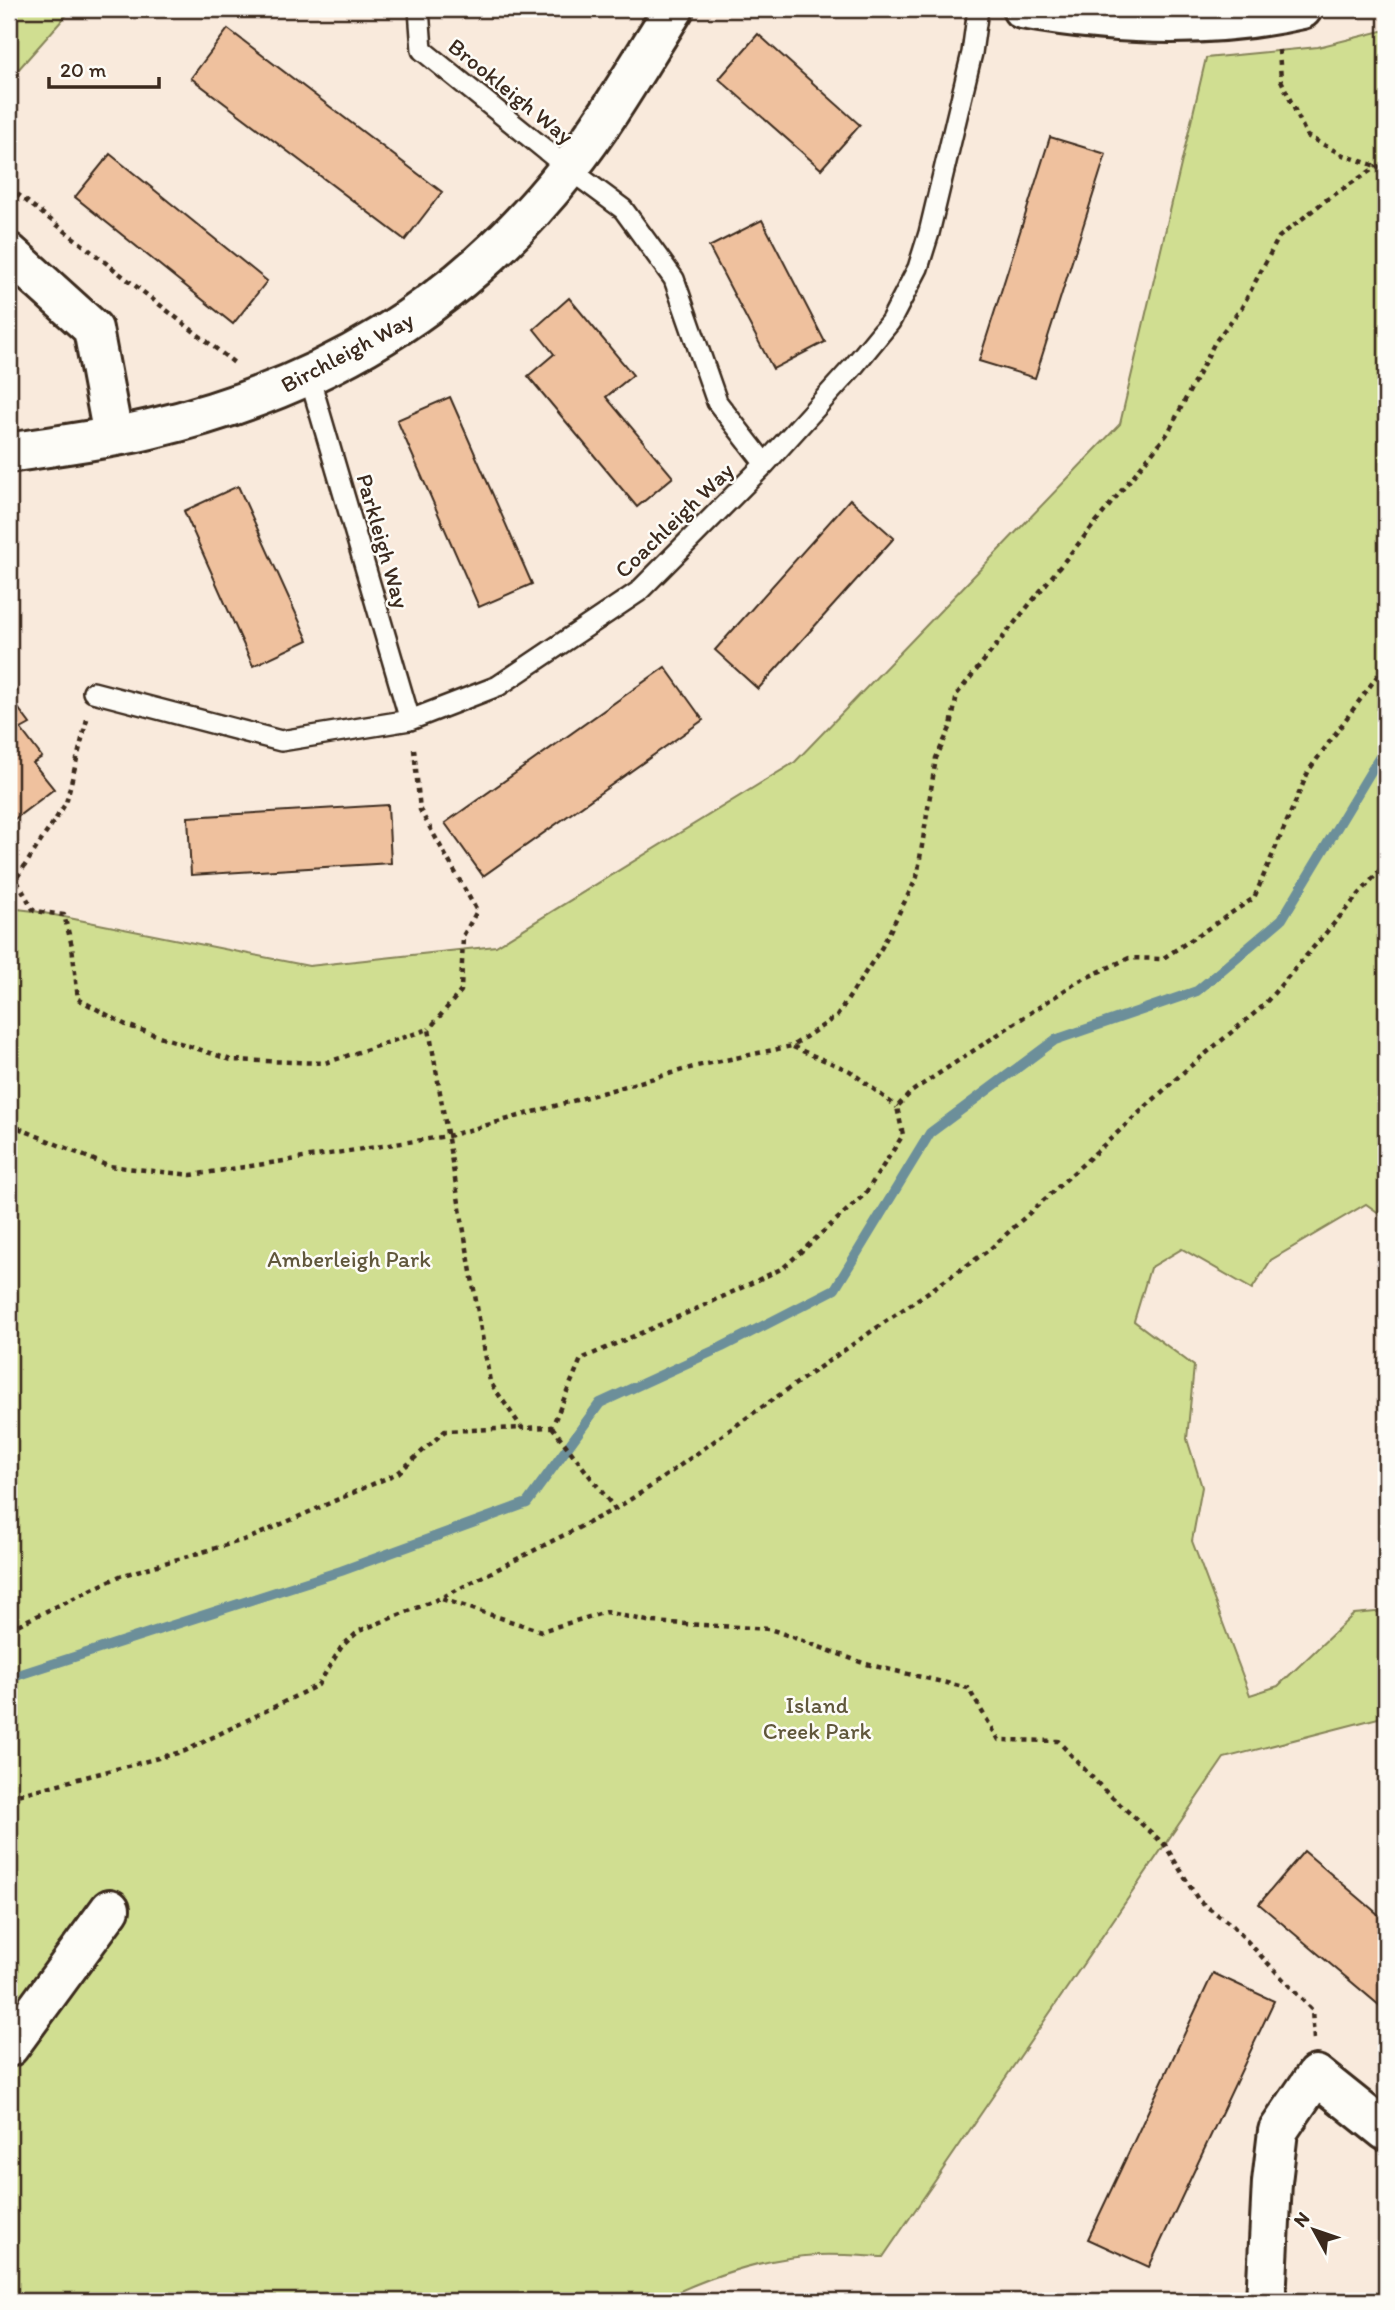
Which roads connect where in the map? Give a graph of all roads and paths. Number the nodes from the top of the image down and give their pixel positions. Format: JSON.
{"nodes":[{"id":1,"x":419,"y":9,"type":"edge"},
{"id":2,"x":674,"y":9,"type":"edge"},
{"id":3,"x":978,"y":9,"type":"edge"},
{"id":4,"x":1022,"y":9,"type":"edge"},
{"id":5,"x":1303,"y":9,"type":"edge"},
{"id":6,"x":1279,"y":45,"type":"dead end"},
{"id":7,"x":569,"y":169,"type":"junction"},
{"id":8,"x":1386,"y":169,"type":"edge"},
{"id":9,"x":9,"y":191,"type":"edge"},
{"id":10,"x":9,"y":253,"type":"edge"},
{"id":11,"x":242,"y":368,"type":"dead end"},
{"id":12,"x":309,"y":376,"type":"junction"},
{"id":13,"x":113,"y":436,"type":"junction"},
{"id":14,"x":9,"y":453,"type":"edge"},
{"id":15,"x":765,"y":464,"type":"junction"},
{"id":16,"x":1386,"y":664,"type":"edge"},
{"id":17,"x":93,"y":692,"type":"joint"},
{"id":18,"x":410,"y":720,"type":"junction"},
{"id":19,"x":1386,"y":863,"type":"edge"},
{"id":20,"x":429,"y":1029,"type":"junction"},
{"id":21,"x":792,"y":1046,"type":"junction"},
{"id":22,"x":897,"y":1107,"type":"junction"},
{"id":23,"x":9,"y":1124,"type":"edge"},
{"id":24,"x":448,"y":1136,"type":"junction"},
{"id":25,"x":552,"y":1427,"type":"junction"},
{"id":26,"x":522,"y":1428,"type":"junction"},
{"id":27,"x":614,"y":1509,"type":"junction"},
{"id":28,"x":441,"y":1598,"type":"junction"},
{"id":29,"x":9,"y":1629,"type":"edge"},
{"id":30,"x":9,"y":1797,"type":"edge"},
{"id":31,"x":110,"y":1909,"type":"dead end"},
{"id":32,"x":9,"y":2048,"type":"edge"},
{"id":33,"x":1316,"y":2075,"type":"junction"},
{"id":34,"x":1386,"y":2131,"type":"edge"},
{"id":35,"x":1266,"y":2301,"type":"edge"}],
"edges":[{"from":1,"to":7,"type":"lane","name":"Brookleigh Way"},
{"from":2,"to":7,"type":"street","name":"Birchleigh Way"},
{"from":3,"to":15,"type":"lane","name":"Coachleigh Way"},
{"from":4,"to":5,"type":"street"},
{"from":6,"to":8,"type":"path"},
{"from":7,"to":12,"type":"street","name":"Birchleigh Way"},
{"from":7,"to":15,"type":"lane","name":"Brookleigh Way"},
{"from":8,"to":21,"type":"path"},
{"from":9,"to":11,"type":"path"},
{"from":10,"to":13,"type":"street"},
{"from":12,"to":13,"type":"street","name":"Birchleigh Way"},
{"from":12,"to":18,"type":"lane","name":"Parkleigh Way"},
{"from":13,"to":14,"type":"street","name":"Birchleigh Way"},
{"from":15,"to":18,"type":"lane","name":"Coachleigh Way"},
{"from":16,"to":22,"type":"path"},
{"from":17,"to":18,"type":"lane","name":"Coachleigh Way"},
{"from":17,"to":20,"type":"path"},
{"from":18,"to":20,"type":"path"},
{"from":19,"to":27,"type":"path"},
{"from":20,"to":24,"type":"path"},
{"from":21,"to":22,"type":"path"},
{"from":21,"to":24,"type":"path"},
{"from":22,"to":25,"type":"path"},
{"from":23,"to":24,"type":"path"},
{"from":24,"to":26,"type":"path"},
{"from":25,"to":26,"type":"path"},
{"from":25,"to":27,"type":"path"},
{"from":26,"to":29,"type":"path"},
{"from":27,"to":28,"type":"path"},
{"from":28,"to":30,"type":"path"},
{"from":28,"to":33,"type":"path"},
{"from":31,"to":32,"type":"street"},
{"from":33,"to":34,"type":"street"},
{"from":33,"to":35,"type":"street"}]}
